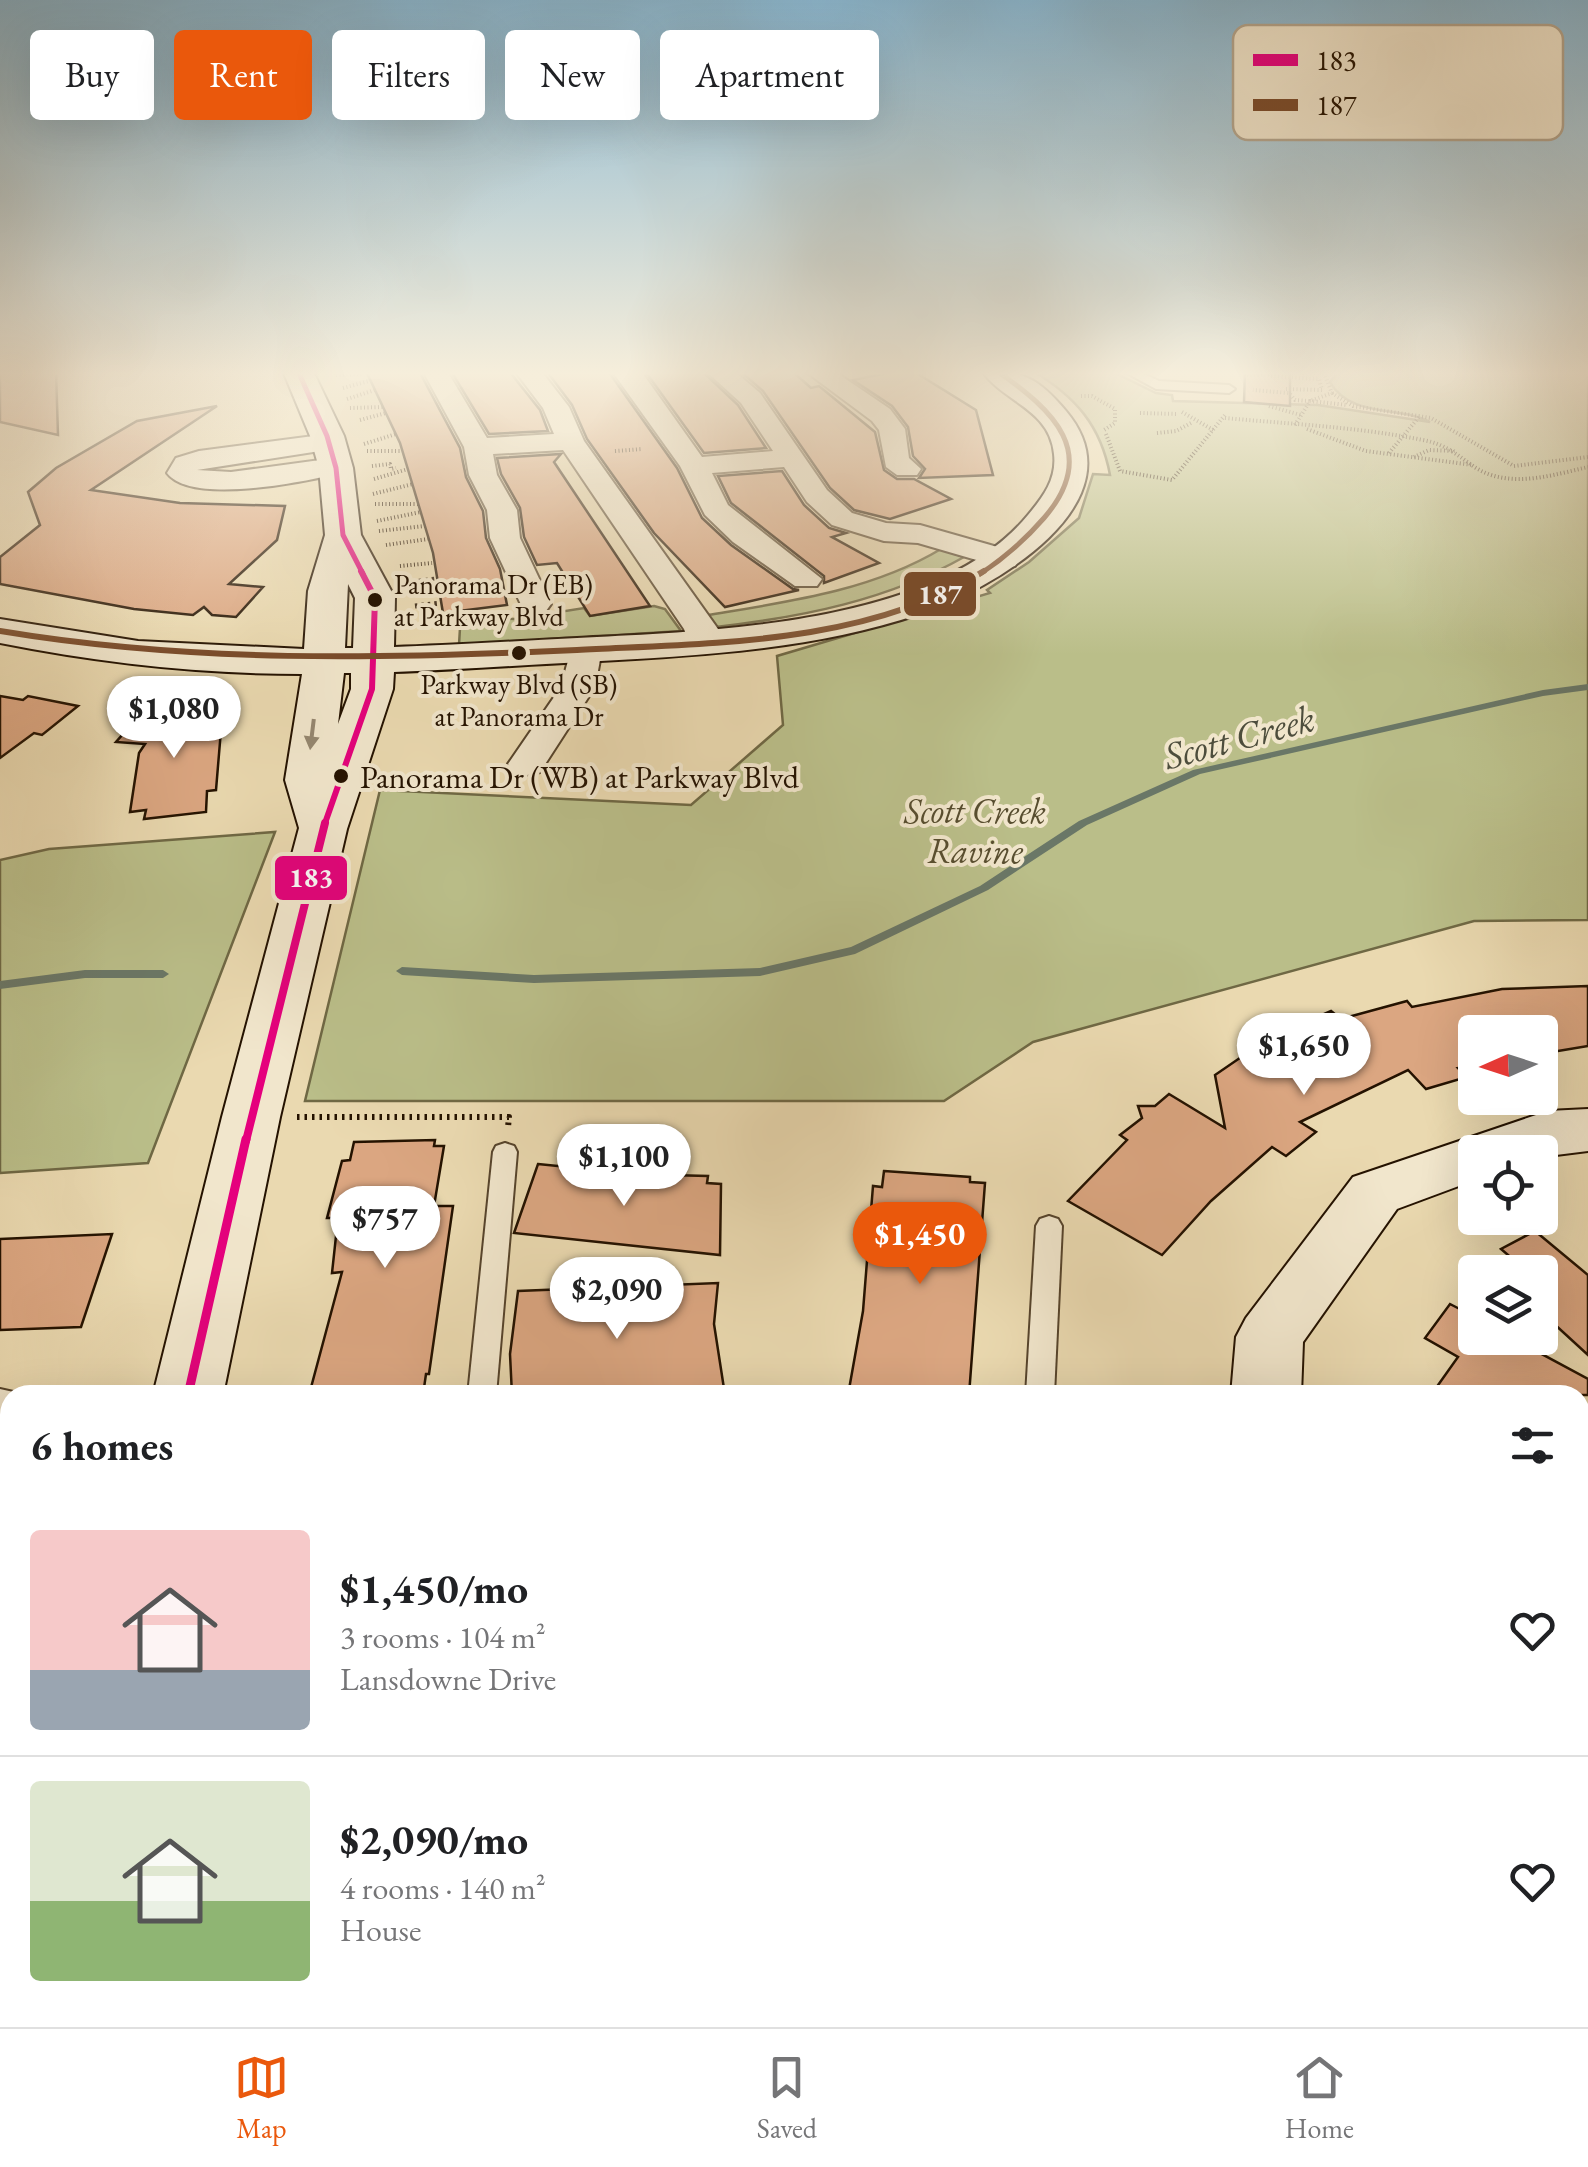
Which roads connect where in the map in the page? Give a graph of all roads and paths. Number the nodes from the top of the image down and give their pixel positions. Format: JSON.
{"nodes":[{"id":1,"x":354,"y":466,"type":"edge"},
{"id":2,"x":401,"y":466,"type":"edge"},
{"id":3,"x":481,"y":466,"type":"edge"},
{"id":4,"x":588,"y":466,"type":"edge"},
{"id":5,"x":691,"y":466,"type":"edge"},
{"id":6,"x":798,"y":466,"type":"edge"},
{"id":7,"x":903,"y":466,"type":"edge"},
{"id":8,"x":1072,"y":466,"type":"edge"},
{"id":9,"x":1117,"y":466,"type":"edge"},
{"id":10,"x":1184,"y":466,"type":"edge"},
{"id":11,"x":1475,"y":466,"type":"edge"},
{"id":12,"x":907,"y":468,"type":"dead end"},
{"id":13,"x":1588,"y":468,"type":"edge"},
{"id":14,"x":1511,"y":470,"type":"dead end"},
{"id":15,"x":1501,"y":478,"type":"junction"},
{"id":16,"x":368,"y":480,"type":"dead end"},
{"id":17,"x":413,"y":484,"type":"dead end"},
{"id":18,"x":372,"y":494,"type":"dead end"},
{"id":19,"x":373,"y":504,"type":"dead end"},
{"id":20,"x":420,"y":504,"type":"dead end"},
{"id":21,"x":421,"y":512,"type":"dead end"},
{"id":22,"x":424,"y":526,"type":"dead end"},
{"id":23,"x":369,"y":533,"type":"junction"},
{"id":24,"x":428,"y":539,"type":"dead end"},
{"id":25,"x":1004,"y":558,"type":"junction"},
{"id":26,"x":432,"y":562,"type":"dead end"},
{"id":27,"x":383,"y":568,"type":"dead end"},
{"id":28,"x":806,"y":579,"type":"dead end"},
{"id":29,"x":535,"y":604,"type":"dead end"},
{"id":30,"x":0,"y":631,"type":"edge"},
{"id":31,"x":704,"y":644,"type":"junction"},
{"id":32,"x":585,"y":649,"type":"junction"},
{"id":33,"x":375,"y":662,"type":"junction"},
{"id":34,"x":324,"y":664,"type":"junction"},
{"id":35,"x":527,"y":764,"type":"dead end"},
{"id":36,"x":322,"y":829,"type":"junction"},
{"id":37,"x":251,"y":1117,"type":"junction"},
{"id":38,"x":1588,"y":1130,"type":"edge"},
{"id":39,"x":1539,"y":1135,"type":"edge"},
{"id":40,"x":505,"y":1152,"type":"joint"},
{"id":41,"x":1458,"y":1164,"type":"edge"},
{"id":42,"x":1049,"y":1226,"type":"dead end"},
{"id":43,"x":190,"y":1385,"type":"edge"},
{"id":44,"x":483,"y":1385,"type":"edge"},
{"id":45,"x":1041,"y":1385,"type":"edge"},
{"id":46,"x":1267,"y":1385,"type":"edge"}],
"edges":[{"from":1,"to":23,"type":"street"},
{"from":2,"to":16,"type":"path"},
{"from":3,"to":29,"type":"street"},
{"from":4,"to":31,"type":"street"},
{"from":5,"to":28,"type":"street"},
{"from":6,"to":25,"type":"street"},
{"from":7,"to":12,"type":"street"},
{"from":8,"to":25,"type":"street"},
{"from":9,"to":10,"type":"path"},
{"from":11,"to":15,"type":"path"},
{"from":13,"to":15,"type":"path"},
{"from":14,"to":15,"type":"path"},
{"from":17,"to":18,"type":"path"},
{"from":19,"to":20,"type":"path"},
{"from":21,"to":23,"type":"path"},
{"from":22,"to":23,"type":"path"},
{"from":23,"to":24,"type":"path"},
{"from":23,"to":33,"type":"street"},
{"from":23,"to":34,"type":"street"},
{"from":25,"to":31,"type":"street"},
{"from":26,"to":27,"type":"path"},
{"from":30,"to":34,"type":"street"},
{"from":31,"to":32,"type":"street"},
{"from":32,"to":33,"type":"street"},
{"from":32,"to":35,"type":"street"},
{"from":33,"to":34,"type":"street"},
{"from":33,"to":36,"type":"street"},
{"from":34,"to":36,"type":"street","one_way":true},
{"from":36,"to":37,"type":"street"},
{"from":37,"to":40,"type":"path"},
{"from":37,"to":43,"type":"street"},
{"from":38,"to":39,"type":"street"},
{"from":40,"to":44,"type":"lane"},
{"from":41,"to":46,"type":"street"},
{"from":42,"to":45,"type":"lane"}]}
